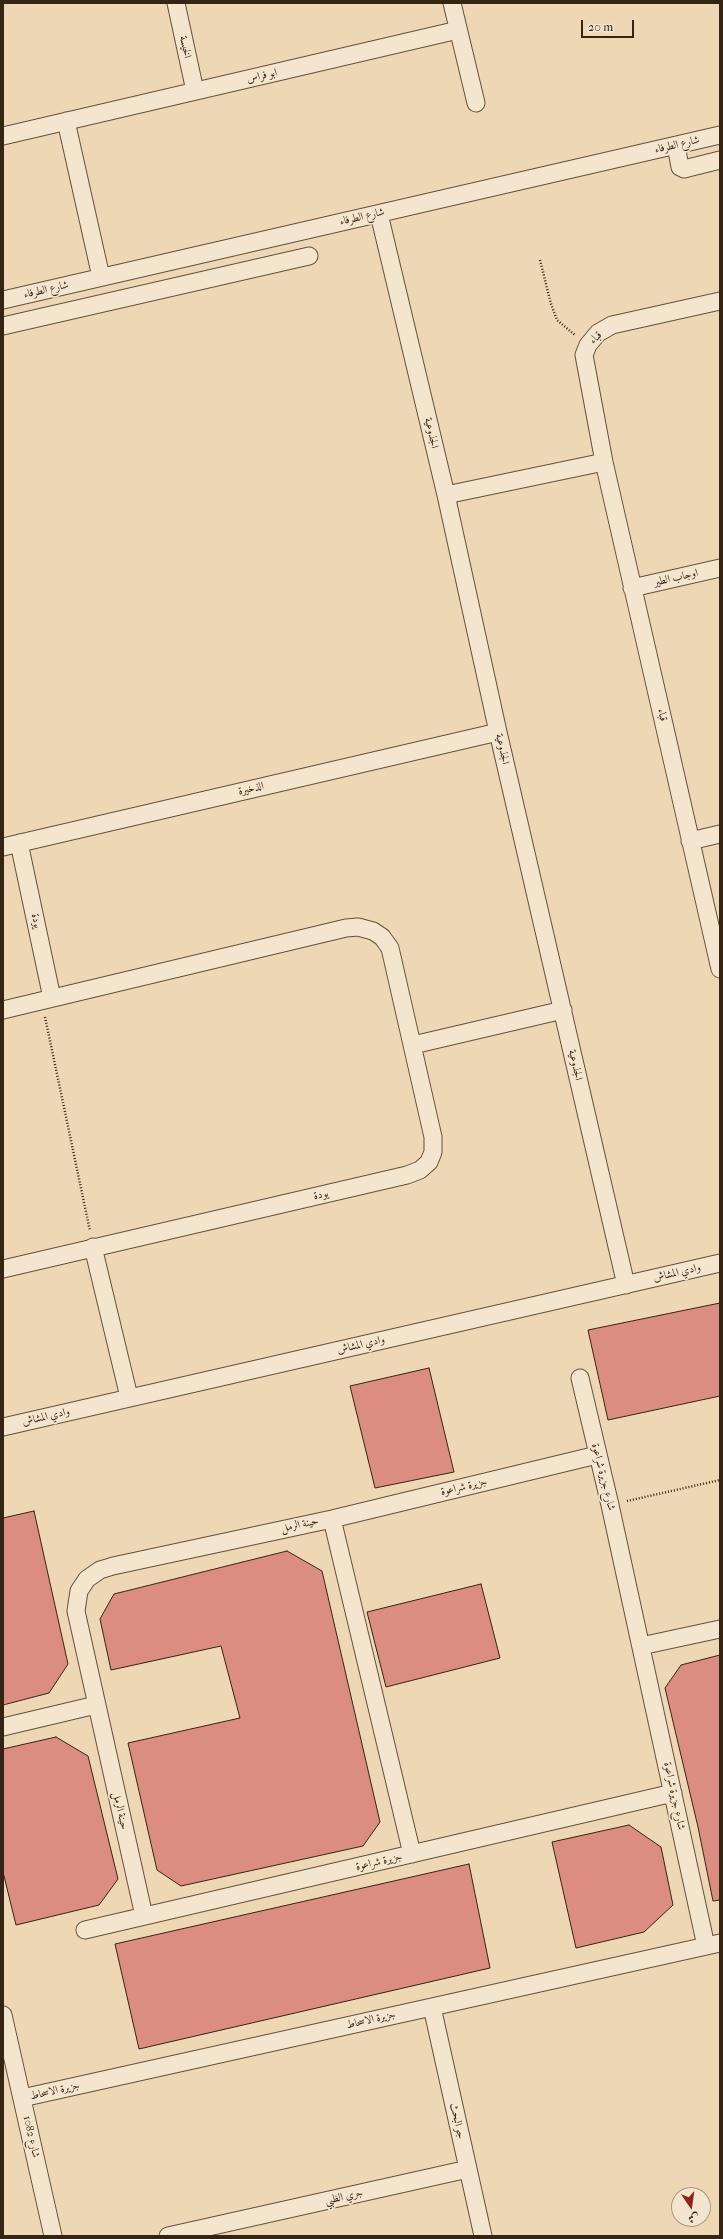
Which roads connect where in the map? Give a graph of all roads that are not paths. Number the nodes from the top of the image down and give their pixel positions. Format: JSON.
{"nodes":[{"id":1,"x":176,"y":3,"type":"edge"},
{"id":2,"x":452,"y":3,"type":"edge"},
{"id":3,"x":458,"y":30,"type":"junction"},
{"id":4,"x":195,"y":91,"type":"junction"},
{"id":5,"x":476,"y":103,"type":"dead end"},
{"id":6,"x":66,"y":121,"type":"junction"},
{"id":7,"x":720,"y":135,"type":"edge"},
{"id":8,"x":3,"y":136,"type":"edge"},
{"id":9,"x":676,"y":145,"type":"junction"},
{"id":10,"x":720,"y":160,"type":"edge"},
{"id":11,"x":379,"y":214,"type":"junction"},
{"id":12,"x":309,"y":256,"type":"dead end"},
{"id":13,"x":101,"y":277,"type":"junction"},
{"id":14,"x":3,"y":300,"type":"edge"},
{"id":15,"x":720,"y":301,"type":"edge"},
{"id":16,"x":3,"y":326,"type":"edge"},
{"id":17,"x":604,"y":462,"type":"junction"},
{"id":18,"x":446,"y":495,"type":"junction"},
{"id":19,"x":720,"y":568,"type":"edge"},
{"id":20,"x":632,"y":588,"type":"junction"},
{"id":21,"x":498,"y":732,"type":"junction"},
{"id":22,"x":720,"y":834,"type":"edge"},
{"id":23,"x":690,"y":841,"type":"junction"},
{"id":24,"x":11,"y":845,"type":"edge"},
{"id":25,"x":720,"y":969,"type":"edge"},
{"id":26,"x":47,"y":1000,"type":"junction"},
{"id":27,"x":3,"y":1010,"type":"edge"},
{"id":28,"x":562,"y":1010,"type":"junction"},
{"id":29,"x":413,"y":1045,"type":"junction"},
{"id":30,"x":93,"y":1247,"type":"junction"},
{"id":31,"x":720,"y":1263,"type":"edge"},
{"id":32,"x":3,"y":1269,"type":"edge"},
{"id":33,"x":626,"y":1285,"type":"junction"},
{"id":34,"x":580,"y":1378,"type":"dead end"},
{"id":35,"x":129,"y":1397,"type":"junction"},
{"id":36,"x":3,"y":1427,"type":"edge"},
{"id":37,"x":597,"y":1455,"type":"junction"},
{"id":38,"x":332,"y":1519,"type":"junction"},
{"id":39,"x":720,"y":1629,"type":"edge"},
{"id":40,"x":641,"y":1646,"type":"junction"},
{"id":41,"x":96,"y":1705,"type":"junction"},
{"id":42,"x":3,"y":1727,"type":"edge"},
{"id":43,"x":673,"y":1793,"type":"junction"},
{"id":44,"x":412,"y":1854,"type":"junction"},
{"id":45,"x":144,"y":1916,"type":"junction"},
{"id":46,"x":85,"y":1930,"type":"dead end"},
{"id":47,"x":713,"y":1945,"type":"edge"},
{"id":48,"x":432,"y":2007,"type":"junction"},
{"id":49,"x":3,"y":2015,"type":"edge"},
{"id":50,"x":22,"y":2098,"type":"junction"},
{"id":51,"x":468,"y":2169,"type":"junction"},
{"id":52,"x":221,"y":2230,"type":"edge"},
{"id":53,"x":53,"y":2236,"type":"edge"},
{"id":54,"x":168,"y":2236,"type":"edge"},
{"id":55,"x":483,"y":2236,"type":"edge"}],
"edges":[{"from":1,"to":4,"type":"street","name":"الخيسة"},
{"from":2,"to":3,"type":"street"},
{"from":3,"to":4,"type":"street","name":"ابو فراس"},
{"from":3,"to":5,"type":"street"},
{"from":4,"to":6,"type":"street","name":"ابو فراس"},
{"from":6,"to":8,"type":"street","name":"ابو فراس"},
{"from":6,"to":13,"type":"street"},
{"from":7,"to":9,"type":"street","name":"شارع الطرفاء"},
{"from":9,"to":10,"type":"street"},
{"from":9,"to":11,"type":"street","name":"شارع الطرفاء"},
{"from":11,"to":13,"type":"street","name":"شارع الطرفاء"},
{"from":11,"to":18,"type":"street","name":"الجذوعية"},
{"from":12,"to":16,"type":"street"},
{"from":13,"to":14,"type":"street","name":"شارع الطرفاء"},
{"from":15,"to":17,"type":"street","name":"قباء"},
{"from":17,"to":18,"type":"street"},
{"from":17,"to":20,"type":"street","name":"قباء"},
{"from":18,"to":21,"type":"street","name":"الجذوعية"},
{"from":19,"to":20,"type":"street","name":"اوجاب الطير"},
{"from":20,"to":23,"type":"street","name":"قباء"},
{"from":21,"to":24,"type":"street","name":"الذخيرة"},
{"from":21,"to":28,"type":"street","name":"الجذوعية"},
{"from":22,"to":23,"type":"street"},
{"from":23,"to":25,"type":"street","name":"قباء"},
{"from":24,"to":26,"type":"street","name":"يودة"},
{"from":26,"to":27,"type":"street","name":"يودة"},
{"from":26,"to":29,"type":"street","name":"يودة"},
{"from":28,"to":29,"type":"street"},
{"from":28,"to":33,"type":"street","name":"الجذوعية"},
{"from":29,"to":30,"type":"street","name":"يودة"},
{"from":30,"to":32,"type":"street","name":"يودة"},
{"from":30,"to":35,"type":"street"},
{"from":31,"to":33,"type":"street","name":"وادي المشاش"},
{"from":33,"to":35,"type":"street","name":"وادي المشاش"},
{"from":34,"to":37,"type":"street","name":"شارع جزيرة شراعوة"},
{"from":35,"to":36,"type":"street","name":"وادي المشاش"},
{"from":37,"to":38,"type":"street","name":"جزيرة شراعوة"},
{"from":37,"to":40,"type":"street","name":"شارع جزيرة شراعوة"},
{"from":38,"to":41,"type":"street","name":"حينة الرمل"},
{"from":38,"to":44,"type":"street","name":"حينة الرمل"},
{"from":39,"to":40,"type":"street"},
{"from":40,"to":43,"type":"street","name":"شارع جزيرة شراعوة"},
{"from":41,"to":42,"type":"street"},
{"from":41,"to":45,"type":"street","name":"حينة الرمل"},
{"from":43,"to":44,"type":"street","name":"جزيرة شراعوة"},
{"from":43,"to":47,"type":"street","name":"شارع جزيرة شراعوة"},
{"from":44,"to":45,"type":"street","name":"جزيرة شراعوة"},
{"from":45,"to":46,"type":"street","name":"جزيرة شراعوة"},
{"from":47,"to":48,"type":"street","name":"جزيرة الاسحاط"},
{"from":48,"to":50,"type":"street","name":"جزيرة الاسحاط"},
{"from":48,"to":51,"type":"street","name":"جو البحث"},
{"from":49,"to":50,"type":"street","name":"شارع 1082"},
{"from":50,"to":53,"type":"street","name":"شارع 1082"},
{"from":51,"to":52,"type":"street","name":"جري الظبي"},
{"from":51,"to":55,"type":"street","name":"جو البحث"},
{"from":52,"to":54,"type":"street","name":"جري الظبي"}]}
